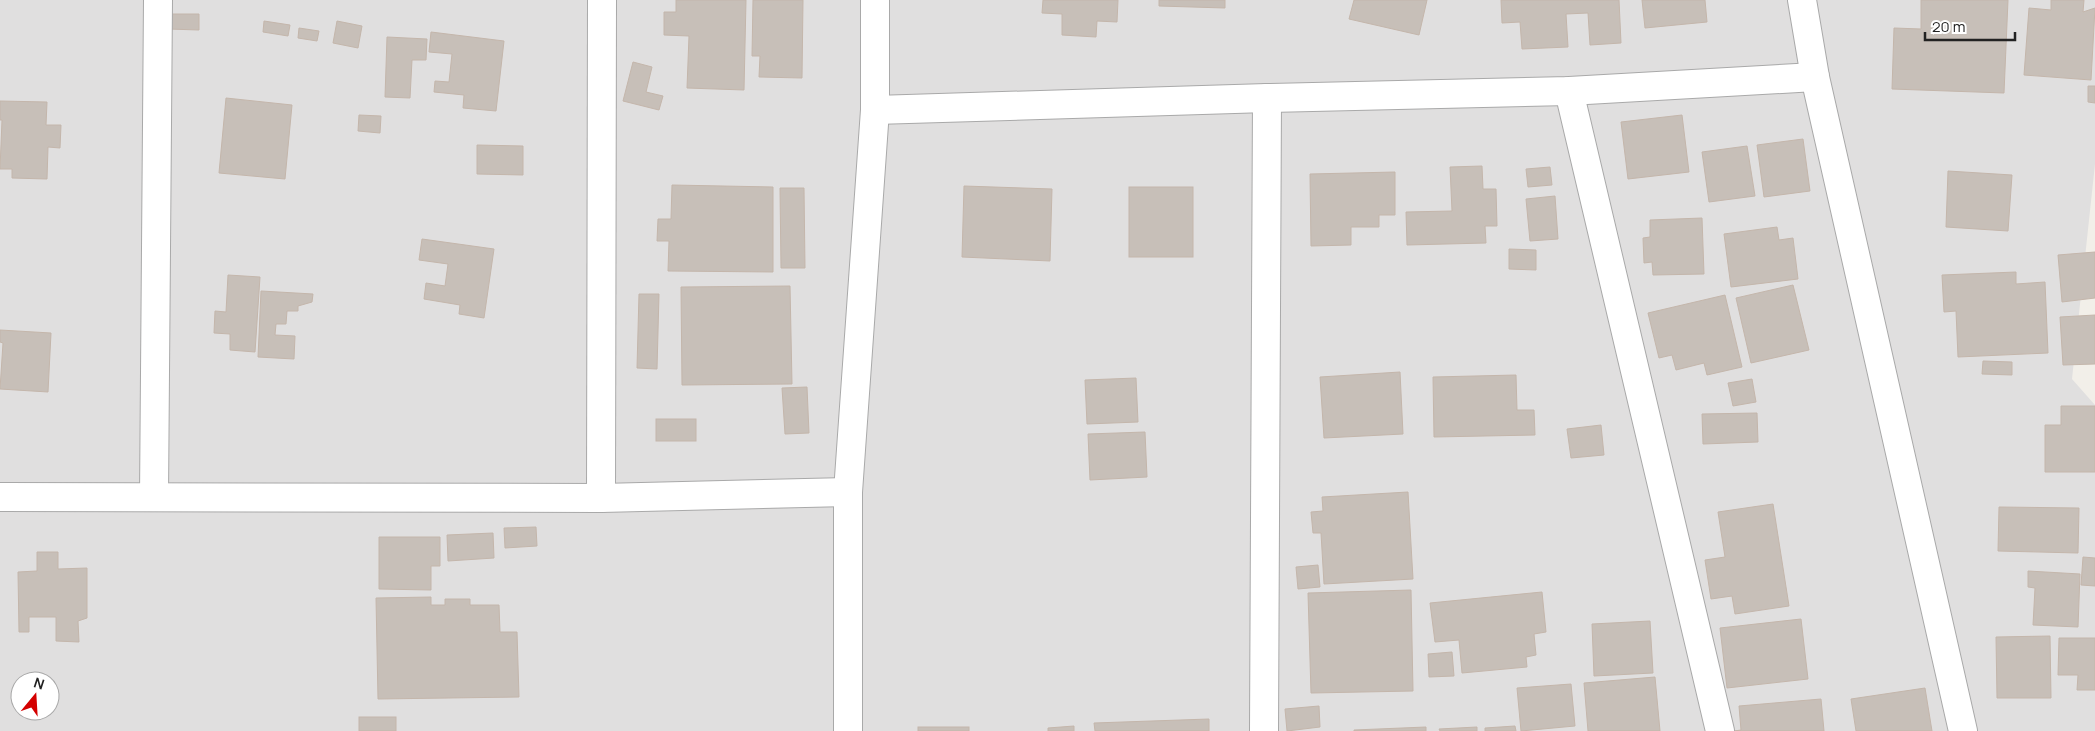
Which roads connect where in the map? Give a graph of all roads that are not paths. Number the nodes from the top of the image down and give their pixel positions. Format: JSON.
{"nodes":[{"id":1,"x":158,"y":0,"type":"edge"},
{"id":2,"x":602,"y":0,"type":"edge"},
{"id":3,"x":875,"y":0,"type":"edge"},
{"id":4,"x":1802,"y":0,"type":"edge"},
{"id":5,"x":1815,"y":77,"type":"junction"},
{"id":6,"x":1570,"y":91,"type":"junction"},
{"id":7,"x":1267,"y":98,"type":"junction"},
{"id":8,"x":875,"y":110,"type":"junction"},
{"id":9,"x":848,"y":492,"type":"junction"},
{"id":10,"x":0,"y":496,"type":"edge"},
{"id":11,"x":154,"y":497,"type":"junction"},
{"id":12,"x":601,"y":498,"type":"junction"},
{"id":13,"x":848,"y":731,"type":"edge"},
{"id":14,"x":1264,"y":731,"type":"edge"},
{"id":15,"x":1720,"y":731,"type":"edge"},
{"id":16,"x":1963,"y":731,"type":"edge"}],
"edges":[{"from":1,"to":11,"type":"street"},
{"from":2,"to":12,"type":"street"},
{"from":3,"to":8,"type":"street"},
{"from":4,"to":5,"type":"street"},
{"from":5,"to":6,"type":"street"},
{"from":5,"to":16,"type":"street"},
{"from":6,"to":7,"type":"street"},
{"from":6,"to":15,"type":"street"},
{"from":7,"to":8,"type":"street"},
{"from":7,"to":14,"type":"street"},
{"from":8,"to":9,"type":"street"},
{"from":9,"to":12,"type":"street"},
{"from":9,"to":13,"type":"street"},
{"from":10,"to":11,"type":"street"},
{"from":11,"to":12,"type":"street"}]}
